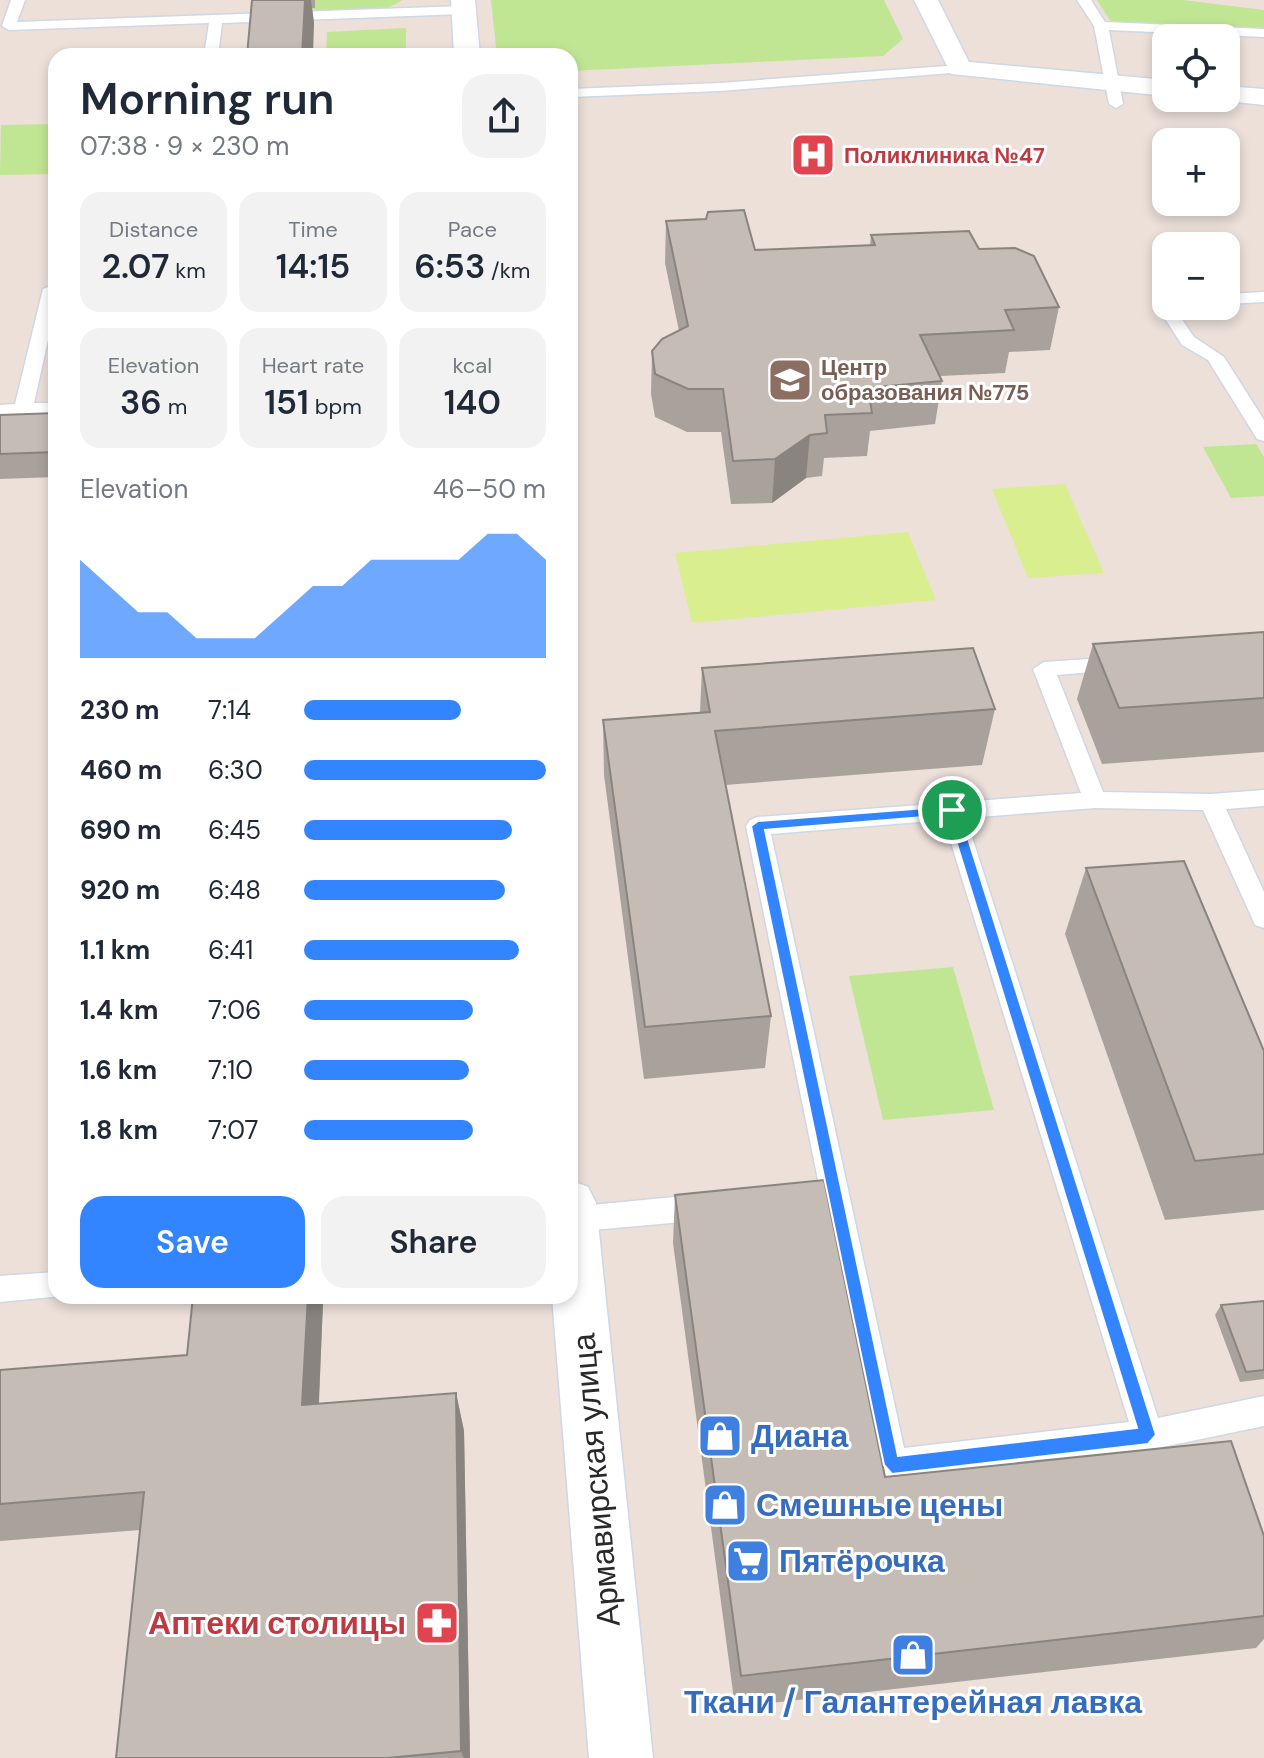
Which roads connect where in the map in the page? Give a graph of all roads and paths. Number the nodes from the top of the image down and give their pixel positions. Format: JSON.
{"nodes":[{"id":1,"x":18,"y":0,"type":"edge"},
{"id":2,"x":926,"y":0,"type":"edge"},
{"id":3,"x":1084,"y":0,"type":"edge"},
{"id":4,"x":463,"y":5,"type":"edge"},
{"id":5,"x":216,"y":18,"type":"junction"},
{"id":6,"x":1101,"y":26,"type":"junction"},
{"id":7,"x":1264,"y":33,"type":"edge"},
{"id":8,"x":212,"y":48,"type":"edge"},
{"id":9,"x":466,"y":48,"type":"edge"},
{"id":10,"x":960,"y":69,"type":"junction"},
{"id":11,"x":1152,"y":89,"type":"edge"},
{"id":12,"x":578,"y":93,"type":"edge"},
{"id":13,"x":1114,"y":93,"type":"junction"},
{"id":14,"x":1240,"y":95,"type":"edge"},
{"id":15,"x":1264,"y":97,"type":"edge"},
{"id":16,"x":1264,"y":297,"type":"edge"},
{"id":17,"x":1240,"y":298,"type":"edge"},
{"id":18,"x":48,"y":302,"type":"edge"},
{"id":19,"x":1174,"y":320,"type":"edge"},
{"id":20,"x":48,"y":408,"type":"edge"},
{"id":21,"x":0,"y":410,"type":"edge"},
{"id":22,"x":23,"y":410,"type":"junction"},
{"id":23,"x":1264,"y":435,"type":"edge"},
{"id":24,"x":1138,"y":662,"type":"edge"},
{"id":25,"x":1264,"y":798,"type":"edge"},
{"id":26,"x":1095,"y":800,"type":"junction"},
{"id":27,"x":1211,"y":802,"type":"junction"},
{"id":28,"x":952,"y":810,"type":"junction"},
{"id":29,"x":1264,"y":918,"type":"edge"},
{"id":30,"x":835,"y":1194,"type":"junction"},
{"id":31,"x":804,"y":1197,"type":"edge"},
{"id":32,"x":727,"y":1205,"type":"edge"},
{"id":33,"x":578,"y":1226,"type":"edge"},
{"id":34,"x":48,"y":1286,"type":"edge"},
{"id":35,"x":0,"y":1289,"type":"edge"},
{"id":36,"x":578,"y":1301,"type":"edge"},
{"id":37,"x":1264,"y":1411,"type":"edge"},
{"id":38,"x":1148,"y":1435,"type":"junction"},
{"id":39,"x":621,"y":1758,"type":"edge"}],
"edges":[{"from":1,"to":5,"type":"lane"},
{"from":2,"to":10,"type":"street"},
{"from":3,"to":6,"type":"lane"},
{"from":4,"to":5,"type":"lane"},
{"from":4,"to":9,"type":"street"},
{"from":5,"to":8,"type":"lane"},
{"from":6,"to":7,"type":"lane"},
{"from":6,"to":13,"type":"lane"},
{"from":10,"to":12,"type":"lane"},
{"from":10,"to":13,"type":"street"},
{"from":11,"to":13,"type":"street"},
{"from":14,"to":15,"type":"street"},
{"from":16,"to":17,"type":"lane"},
{"from":18,"to":22,"type":"lane"},
{"from":19,"to":23,"type":"lane"},
{"from":20,"to":22,"type":"lane"},
{"from":21,"to":22,"type":"lane"},
{"from":24,"to":26,"type":"lane"},
{"from":25,"to":27,"type":"lane"},
{"from":26,"to":27,"type":"lane"},
{"from":26,"to":28,"type":"lane"},
{"from":27,"to":29,"type":"lane"},
{"from":28,"to":30,"type":"lane"},
{"from":28,"to":38,"type":"lane"},
{"from":30,"to":31,"type":"lane"},
{"from":30,"to":38,"type":"lane"},
{"from":32,"to":33,"type":"lane"},
{"from":34,"to":35,"type":"lane"},
{"from":36,"to":39,"type":"street","name":"Армавирская улица"},
{"from":37,"to":38,"type":"lane"}]}
